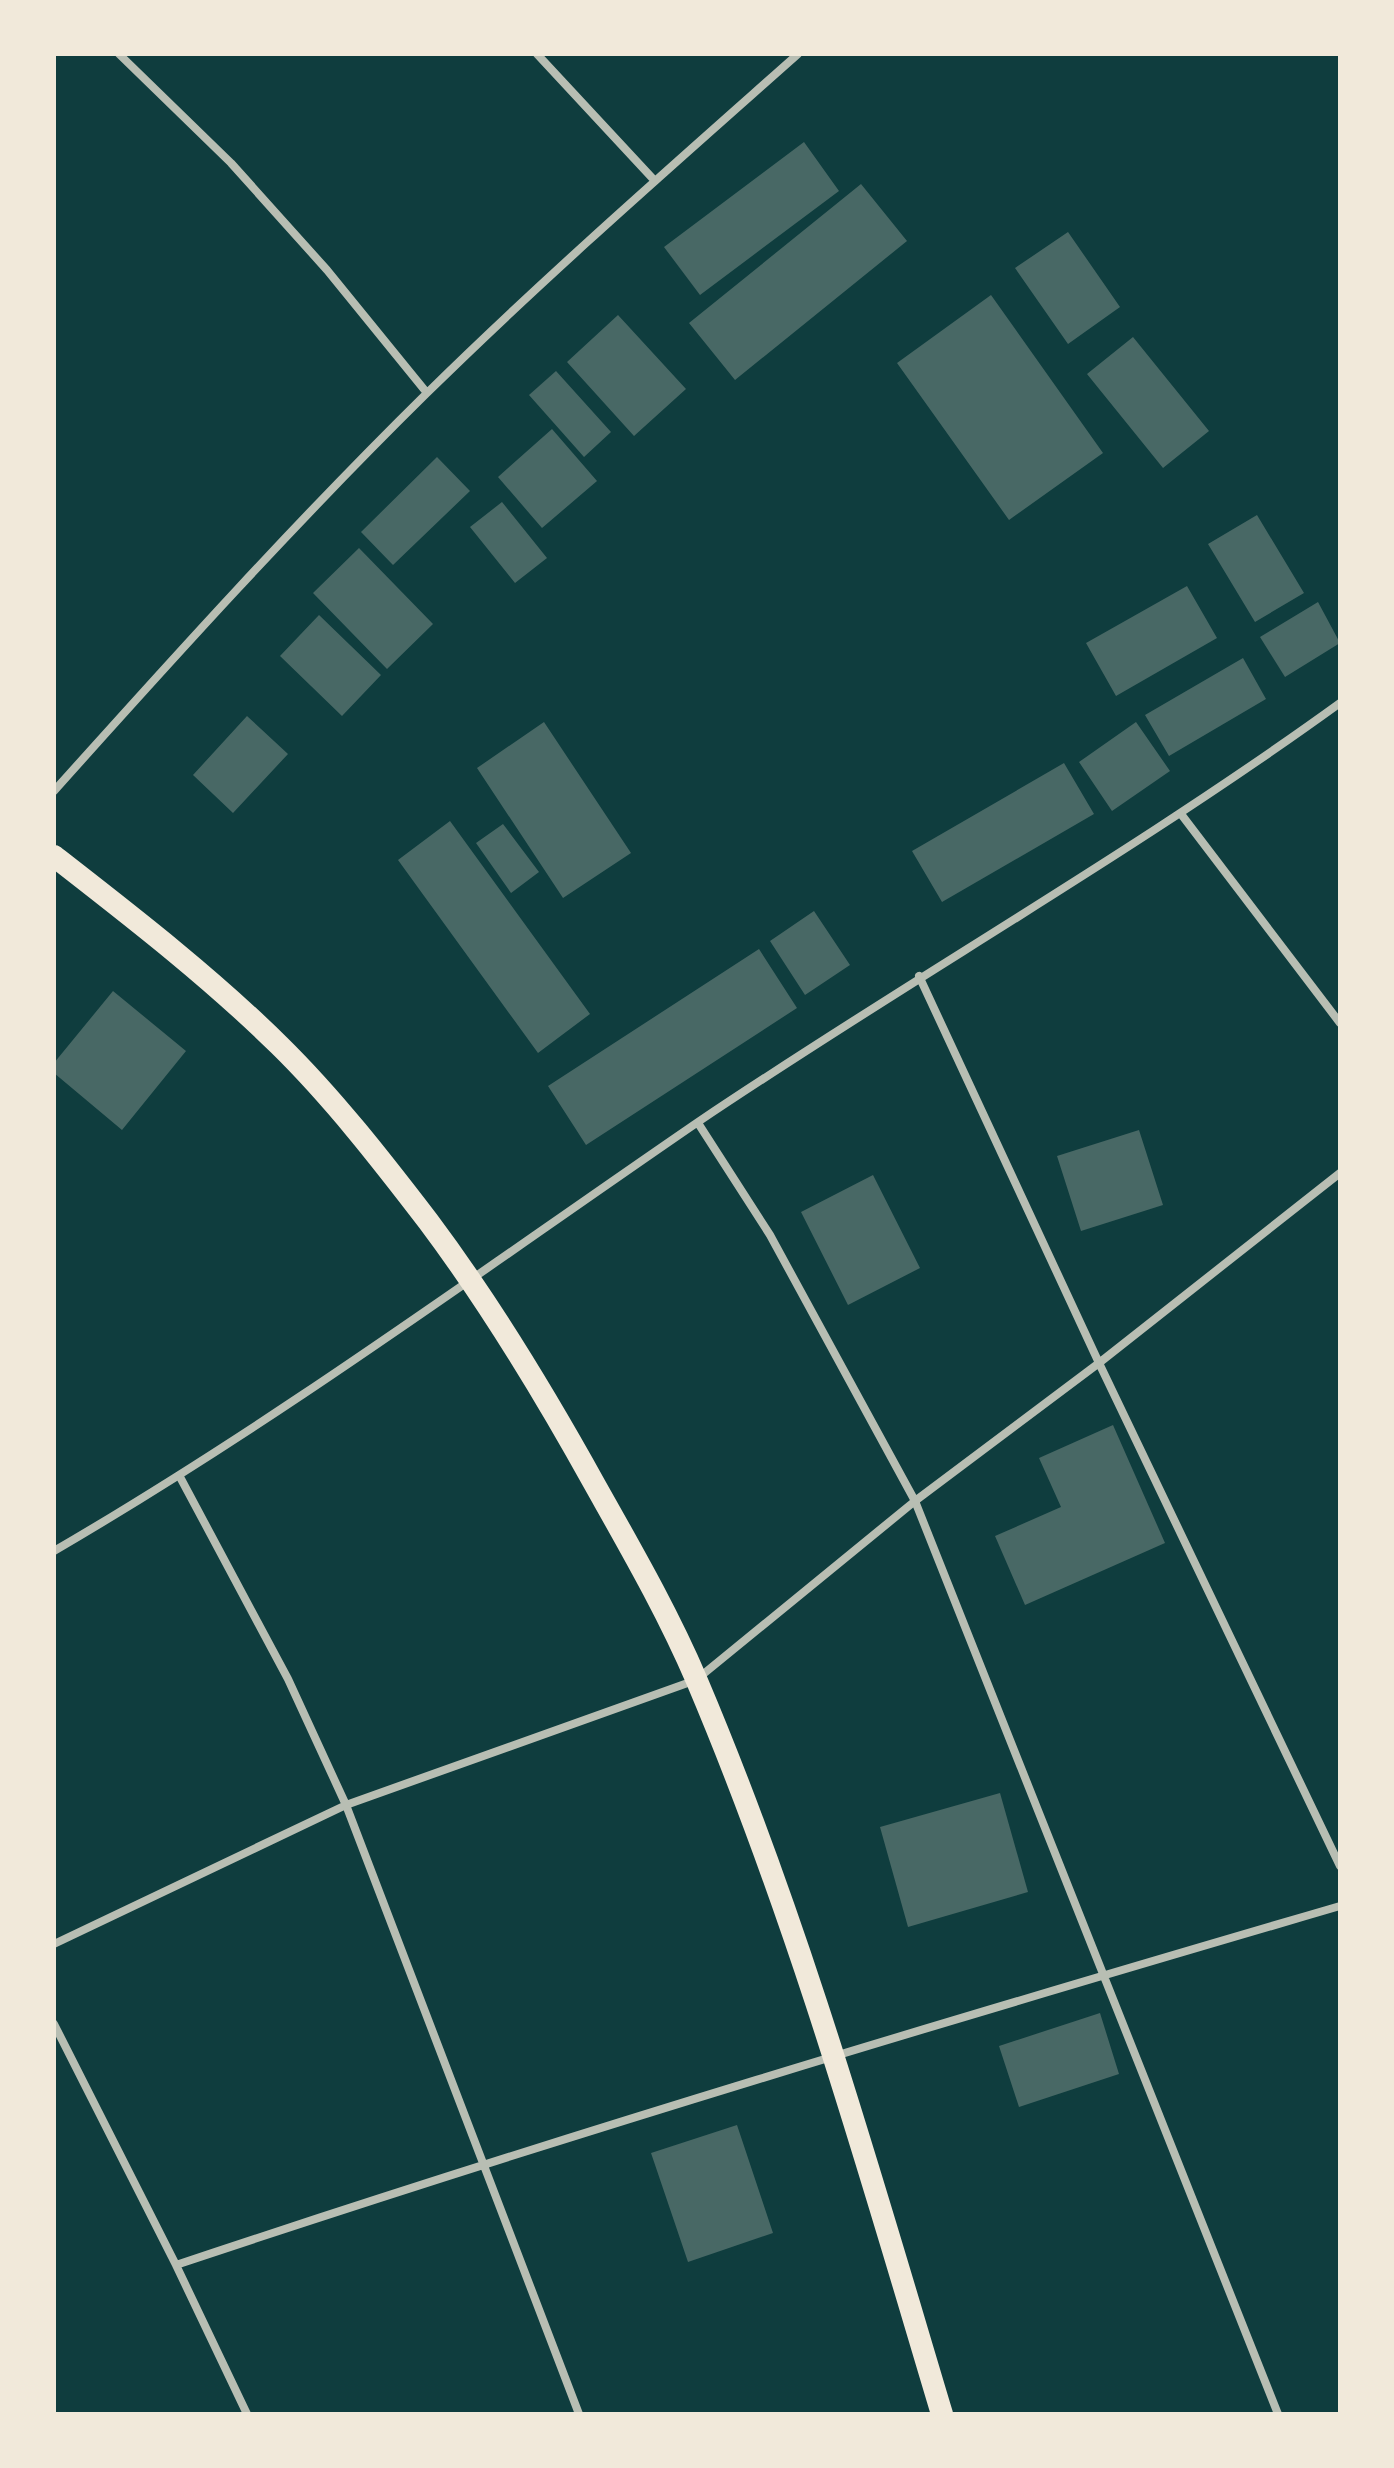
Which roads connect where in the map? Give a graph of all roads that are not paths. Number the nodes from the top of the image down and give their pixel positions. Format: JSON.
{"nodes":[{"id":1,"x":119,"y":54,"type":"edge"},
{"id":2,"x":537,"y":54,"type":"edge"},
{"id":3,"x":798,"y":54,"type":"edge"},
{"id":4,"x":655,"y":181,"type":"junction"},
{"id":5,"x":427,"y":393,"type":"junction"},
{"id":6,"x":1340,"y":703,"type":"edge"},
{"id":7,"x":54,"y":791,"type":"edge"},
{"id":8,"x":1181,"y":814,"type":"junction"},
{"id":9,"x":54,"y":856,"type":"edge"},
{"id":10,"x":919,"y":976,"type":"junction"},
{"id":11,"x":1340,"y":1023,"type":"edge"},
{"id":12,"x":698,"y":1123,"type":"junction"},
{"id":13,"x":1340,"y":1173,"type":"edge"},
{"id":14,"x":473,"y":1281,"type":"junction"},
{"id":15,"x":1099,"y":1363,"type":"junction"},
{"id":16,"x":180,"y":1477,"type":"junction"},
{"id":17,"x":915,"y":1501,"type":"junction"},
{"id":18,"x":54,"y":1551,"type":"edge"},
{"id":19,"x":696,"y":1680,"type":"junction"},
{"id":20,"x":346,"y":1805,"type":"junction"},
{"id":21,"x":1340,"y":1866,"type":"edge"},
{"id":22,"x":1340,"y":1906,"type":"edge"},
{"id":23,"x":54,"y":1944,"type":"edge"},
{"id":24,"x":1103,"y":1975,"type":"junction"},
{"id":25,"x":54,"y":2024,"type":"edge"},
{"id":26,"x":834,"y":2054,"type":"junction"},
{"id":27,"x":483,"y":2163,"type":"junction"},
{"id":28,"x":176,"y":2265,"type":"junction"},
{"id":29,"x":247,"y":2414,"type":"edge"},
{"id":30,"x":579,"y":2414,"type":"edge"},
{"id":31,"x":942,"y":2414,"type":"edge"},
{"id":32,"x":1278,"y":2414,"type":"edge"}],
"edges":[{"from":1,"to":5,"type":"street"},
{"from":2,"to":4,"type":"street"},
{"from":3,"to":4,"type":"street"},
{"from":4,"to":5,"type":"street"},
{"from":5,"to":7,"type":"street"},
{"from":6,"to":8,"type":"street"},
{"from":8,"to":10,"type":"street"},
{"from":8,"to":11,"type":"street"},
{"from":9,"to":14,"type":"highway"},
{"from":10,"to":12,"type":"street"},
{"from":10,"to":15,"type":"street"},
{"from":12,"to":14,"type":"street"},
{"from":12,"to":17,"type":"street"},
{"from":13,"to":15,"type":"street"},
{"from":14,"to":16,"type":"street"},
{"from":14,"to":19,"type":"highway"},
{"from":15,"to":17,"type":"street"},
{"from":15,"to":21,"type":"street"},
{"from":16,"to":18,"type":"street"},
{"from":16,"to":20,"type":"street"},
{"from":17,"to":19,"type":"street"},
{"from":17,"to":24,"type":"street"},
{"from":19,"to":20,"type":"street"},
{"from":19,"to":26,"type":"highway"},
{"from":20,"to":23,"type":"street"},
{"from":20,"to":27,"type":"street"},
{"from":22,"to":24,"type":"street"},
{"from":24,"to":26,"type":"street"},
{"from":24,"to":32,"type":"street"},
{"from":25,"to":28,"type":"street"},
{"from":26,"to":27,"type":"street"},
{"from":26,"to":31,"type":"highway"},
{"from":27,"to":28,"type":"street"},
{"from":27,"to":30,"type":"street"},
{"from":28,"to":29,"type":"street"}]}
